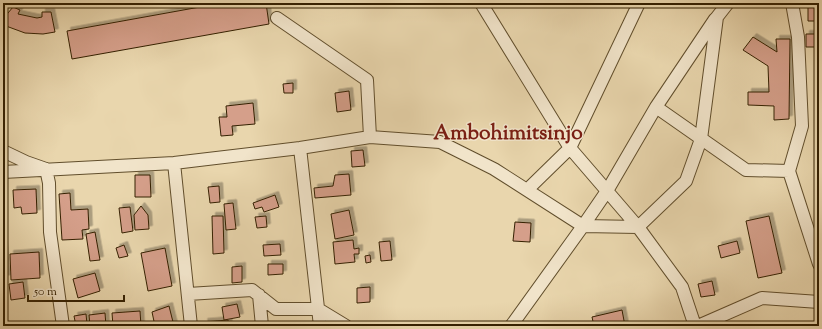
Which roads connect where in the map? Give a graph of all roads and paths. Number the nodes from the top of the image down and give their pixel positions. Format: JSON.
{"nodes":[{"id":1,"x":481,"y":3,"type":"edge"},
{"id":2,"x":639,"y":3,"type":"edge"},
{"id":3,"x":728,"y":3,"type":"edge"},
{"id":4,"x":792,"y":3,"type":"edge"},
{"id":5,"x":717,"y":17,"type":"junction"},
{"id":6,"x":277,"y":18,"type":"dead end"},
{"id":7,"x":656,"y":107,"type":"junction"},
{"id":8,"x":370,"y":137,"type":"junction"},
{"id":9,"x":701,"y":139,"type":"junction"},
{"id":10,"x":300,"y":148,"type":"junction"},
{"id":11,"x":570,"y":148,"type":"junction"},
{"id":12,"x":3,"y":151,"type":"edge"},
{"id":13,"x":174,"y":163,"type":"junction"},
{"id":14,"x":46,"y":169,"type":"junction"},
{"id":15,"x":789,"y":171,"type":"junction"},
{"id":16,"x":3,"y":172,"type":"edge"},
{"id":17,"x":527,"y":190,"type":"junction"},
{"id":18,"x":607,"y":191,"type":"junction"},
{"id":19,"x":583,"y":226,"type":"junction"},
{"id":20,"x":638,"y":227,"type":"junction"},
{"id":21,"x":819,"y":264,"type":"edge"},
{"id":22,"x":188,"y":294,"type":"junction"},
{"id":23,"x":259,"y":295,"type":"junction"},
{"id":24,"x":819,"y":302,"type":"edge"},
{"id":25,"x":318,"y":309,"type":"junction"},
{"id":26,"x":63,"y":326,"type":"edge"},
{"id":27,"x":191,"y":326,"type":"edge"},
{"id":28,"x":262,"y":326,"type":"edge"},
{"id":29,"x":320,"y":326,"type":"edge"},
{"id":30,"x":346,"y":326,"type":"edge"},
{"id":31,"x":511,"y":326,"type":"edge"},
{"id":32,"x":695,"y":326,"type":"edge"},
{"id":33,"x":698,"y":326,"type":"edge"}],
"edges":[{"from":1,"to":11,"type":"street"},
{"from":2,"to":11,"type":"street"},
{"from":3,"to":5,"type":"street"},
{"from":4,"to":15,"type":"street"},
{"from":5,"to":7,"type":"street"},
{"from":5,"to":9,"type":"street"},
{"from":6,"to":8,"type":"street"},
{"from":7,"to":9,"type":"street"},
{"from":7,"to":18,"type":"street"},
{"from":8,"to":10,"type":"street"},
{"from":8,"to":17,"type":"street"},
{"from":9,"to":15,"type":"street"},
{"from":9,"to":20,"type":"street"},
{"from":10,"to":13,"type":"street"},
{"from":10,"to":25,"type":"street"},
{"from":11,"to":17,"type":"street"},
{"from":11,"to":18,"type":"street"},
{"from":12,"to":14,"type":"street"},
{"from":13,"to":14,"type":"street"},
{"from":13,"to":22,"type":"street"},
{"from":14,"to":16,"type":"street"},
{"from":14,"to":26,"type":"street"},
{"from":15,"to":21,"type":"street"},
{"from":17,"to":19,"type":"street"},
{"from":18,"to":19,"type":"street"},
{"from":18,"to":20,"type":"street"},
{"from":19,"to":20,"type":"street"},
{"from":19,"to":31,"type":"street"},
{"from":20,"to":32,"type":"street"},
{"from":22,"to":23,"type":"street"},
{"from":22,"to":27,"type":"street"},
{"from":23,"to":25,"type":"street"},
{"from":23,"to":28,"type":"street"},
{"from":24,"to":33,"type":"street"},
{"from":25,"to":29,"type":"street"},
{"from":25,"to":30,"type":"street"}]}
